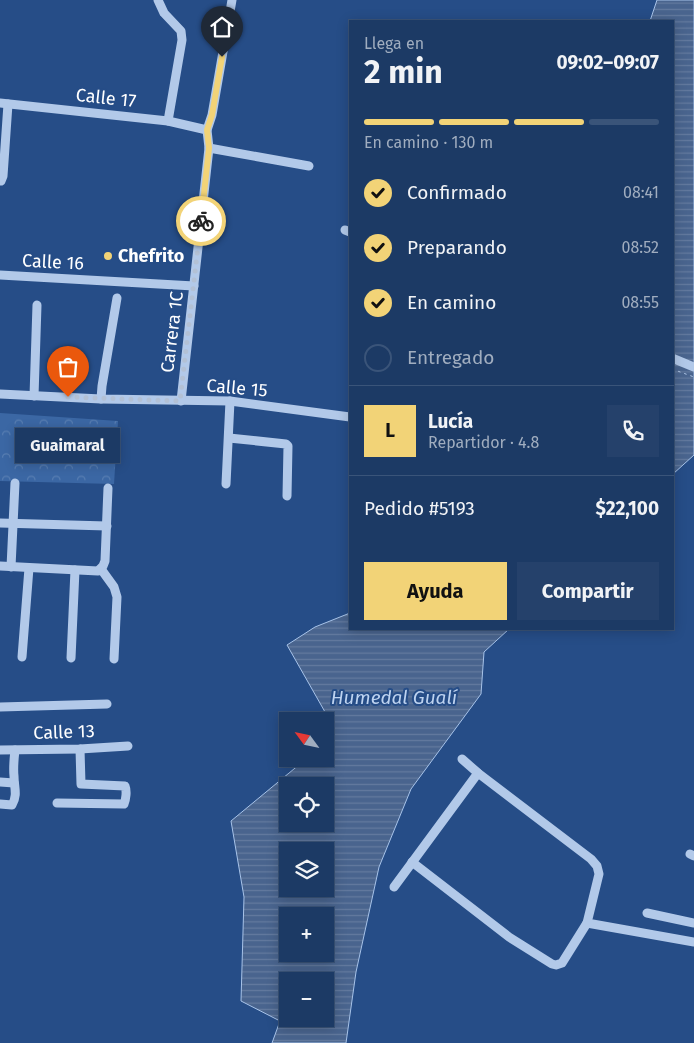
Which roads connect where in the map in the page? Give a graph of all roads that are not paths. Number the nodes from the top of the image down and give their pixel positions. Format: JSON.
{"nodes":[{"id":1,"x":158,"y":0,"type":"edge"},
{"id":2,"x":232,"y":0,"type":"edge"},
{"id":3,"x":4,"y":103,"type":"edge"},
{"id":4,"x":168,"y":121,"type":"junction"},
{"id":5,"x":207,"y":130,"type":"junction"},
{"id":6,"x":209,"y":148,"type":"junction"},
{"id":7,"x":309,"y":166,"type":"dead end"},
{"id":8,"x":0,"y":181,"type":"edge"},
{"id":9,"x":0,"y":275,"type":"edge"},
{"id":10,"x":194,"y":286,"type":"junction"},
{"id":11,"x":117,"y":298,"type":"dead end"},
{"id":12,"x":37,"y":304,"type":"dead end"},
{"id":13,"x":674,"y":359,"type":"edge"},
{"id":14,"x":694,"y":367,"type":"edge"},
{"id":15,"x":0,"y":394,"type":"edge"},
{"id":16,"x":34,"y":396,"type":"junction"},
{"id":17,"x":101,"y":399,"type":"junction"},
{"id":18,"x":180,"y":401,"type":"junction"},
{"id":19,"x":230,"y":401,"type":"junction"},
{"id":20,"x":349,"y":416,"type":"edge"},
{"id":21,"x":229,"y":438,"type":"junction"},
{"id":22,"x":15,"y":483,"type":"dead end"},
{"id":23,"x":226,"y":484,"type":"dead end"},
{"id":24,"x":108,"y":488,"type":"dead end"},
{"id":25,"x":287,"y":496,"type":"dead end"},
{"id":26,"x":0,"y":523,"type":"edge"},
{"id":27,"x":13,"y":523,"type":"junction"},
{"id":28,"x":106,"y":526,"type":"junction"},
{"id":29,"x":0,"y":566,"type":"edge"},
{"id":30,"x":10,"y":567,"type":"junction"},
{"id":31,"x":29,"y":568,"type":"junction"},
{"id":32,"x":101,"y":569,"type":"junction"},
{"id":33,"x":75,"y":570,"type":"junction"},
{"id":34,"x":22,"y":657,"type":"dead end"},
{"id":35,"x":71,"y":658,"type":"dead end"},
{"id":36,"x":114,"y":659,"type":"dead end"},
{"id":37,"x":107,"y":704,"type":"dead end"},
{"id":38,"x":0,"y":707,"type":"edge"},
{"id":39,"x":128,"y":746,"type":"dead end"},
{"id":40,"x":80,"y":749,"type":"junction"},
{"id":41,"x":0,"y":750,"type":"edge"},
{"id":42,"x":15,"y":750,"type":"junction"},
{"id":43,"x":462,"y":759,"type":"dead end"},
{"id":44,"x":478,"y":773,"type":"junction"},
{"id":45,"x":0,"y":782,"type":"edge"},
{"id":46,"x":14,"y":783,"type":"junction"},
{"id":47,"x":81,"y":784,"type":"junction"},
{"id":48,"x":80,"y":802,"type":"junction"},
{"id":49,"x":57,"y":803,"type":"dead end"},
{"id":50,"x":0,"y":804,"type":"edge"},
{"id":51,"x":412,"y":862,"type":"junction"},
{"id":52,"x":394,"y":887,"type":"dead end"},
{"id":53,"x":647,"y":913,"type":"dead end"},
{"id":54,"x":587,"y":923,"type":"junction"},
{"id":55,"x":694,"y":924,"type":"edge"},
{"id":56,"x":694,"y":942,"type":"edge"}],
"edges":[{"from":1,"to":4,"type":"street"},
{"from":2,"to":5,"type":"street","name":"Carrera 1C"},
{"from":3,"to":4,"type":"street","name":"Calle 17"},
{"from":3,"to":8,"type":"street"},
{"from":4,"to":5,"type":"street","name":"Calle 17"},
{"from":5,"to":6,"type":"street","name":"Carrera 1C"},
{"from":6,"to":7,"type":"street"},
{"from":6,"to":10,"type":"street","name":"Carrera 1C"},
{"from":9,"to":10,"type":"street","name":"Calle 16"},
{"from":10,"to":18,"type":"street","name":"Carrera 1C"},
{"from":11,"to":17,"type":"street"},
{"from":12,"to":16,"type":"street"},
{"from":13,"to":14,"type":"street"},
{"from":15,"to":16,"type":"street","name":"Calle 15"},
{"from":16,"to":17,"type":"street","name":"Calle 15"},
{"from":17,"to":18,"type":"street","name":"Calle 15"},
{"from":18,"to":19,"type":"street","name":"Calle 15"},
{"from":19,"to":20,"type":"street","name":"Calle 15"},
{"from":19,"to":21,"type":"street"},
{"from":21,"to":23,"type":"street"},
{"from":21,"to":25,"type":"street"},
{"from":22,"to":27,"type":"street"},
{"from":24,"to":28,"type":"street"},
{"from":26,"to":27,"type":"street"},
{"from":27,"to":28,"type":"street"},
{"from":27,"to":30,"type":"street"},
{"from":28,"to":32,"type":"street"},
{"from":29,"to":30,"type":"street"},
{"from":30,"to":31,"type":"street"},
{"from":31,"to":33,"type":"street"},
{"from":31,"to":34,"type":"street"},
{"from":32,"to":33,"type":"street"},
{"from":32,"to":36,"type":"street"},
{"from":33,"to":35,"type":"street"},
{"from":37,"to":38,"type":"street"},
{"from":39,"to":40,"type":"street","name":"Calle 13"},
{"from":40,"to":42,"type":"street","name":"Calle 13"},
{"from":40,"to":47,"type":"street"},
{"from":41,"to":42,"type":"street","name":"Calle 13"},
{"from":42,"to":46,"type":"street"},
{"from":43,"to":44,"type":"street"},
{"from":44,"to":51,"type":"street"},
{"from":44,"to":54,"type":"street"},
{"from":45,"to":46,"type":"street"},
{"from":46,"to":50,"type":"street"},
{"from":47,"to":48,"type":"street"},
{"from":47,"to":48,"type":"street"},
{"from":48,"to":49,"type":"street"},
{"from":51,"to":52,"type":"street"},
{"from":51,"to":54,"type":"street"},
{"from":53,"to":55,"type":"street"},
{"from":54,"to":56,"type":"street"}]}
